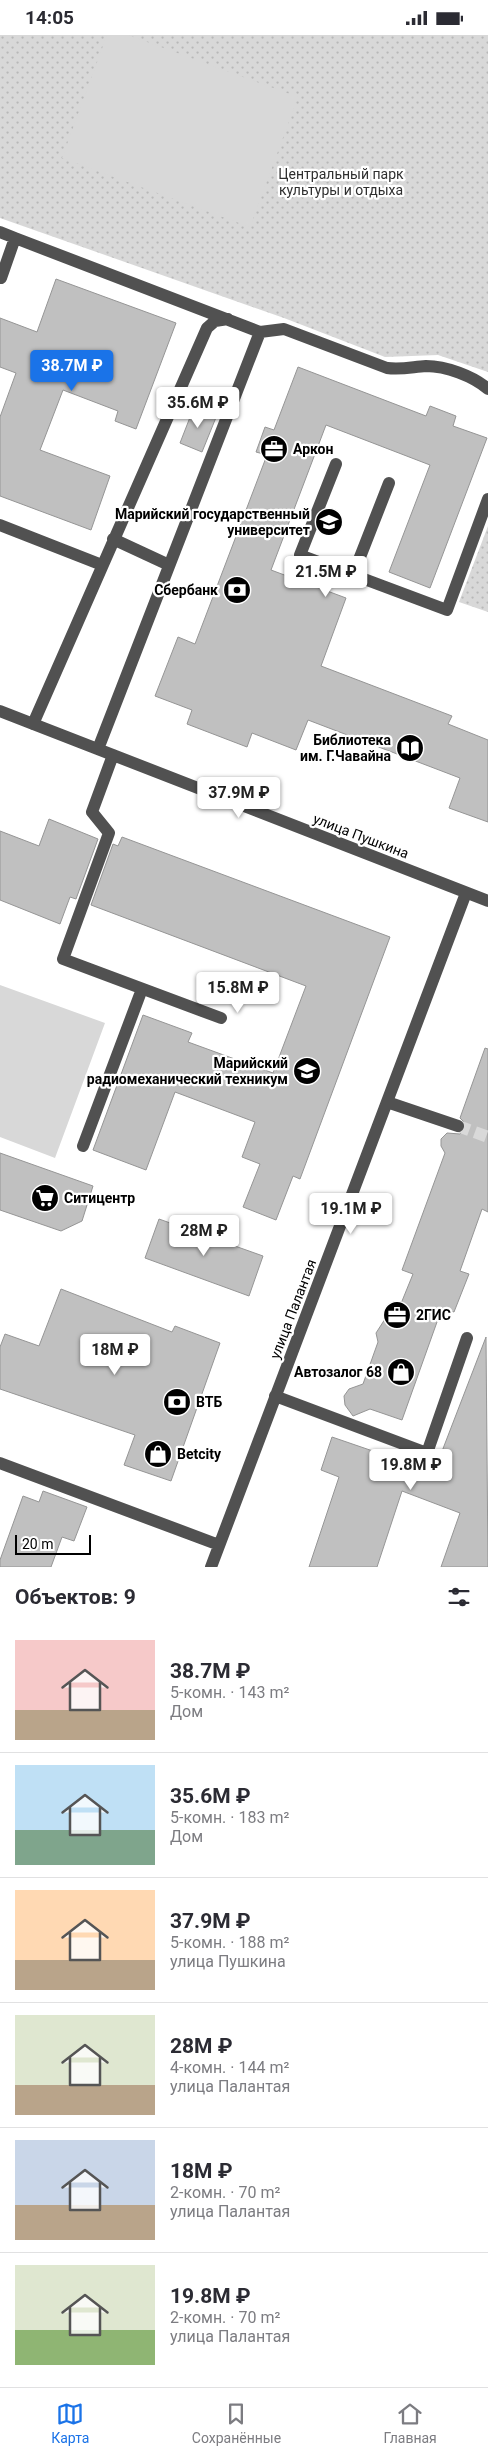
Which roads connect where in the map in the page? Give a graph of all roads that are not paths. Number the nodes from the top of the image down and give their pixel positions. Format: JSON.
{"nodes":[{"id":1,"x":0,"y":231,"type":"edge"},
{"id":2,"x":15,"y":237,"type":"junction"},
{"id":3,"x":1,"y":278,"type":"edge"},
{"id":4,"x":228,"y":319,"type":"junction"},
{"id":5,"x":260,"y":332,"type":"junction"},
{"id":6,"x":488,"y":389,"type":"edge"},
{"id":7,"x":336,"y":464,"type":"dead end"},
{"id":8,"x":388,"y":483,"type":"dead end"},
{"id":9,"x":488,"y":499,"type":"edge"},
{"id":10,"x":0,"y":525,"type":"edge"},
{"id":11,"x":113,"y":539,"type":"junction"},
{"id":12,"x":102,"y":565,"type":"junction"},
{"id":13,"x":169,"y":565,"type":"junction"},
{"id":14,"x":354,"y":575,"type":"junction"},
{"id":15,"x":0,"y":711,"type":"edge"},
{"id":16,"x":32,"y":724,"type":"junction"},
{"id":17,"x":98,"y":749,"type":"junction"},
{"id":18,"x":113,"y":755,"type":"junction"},
{"id":19,"x":466,"y":893,"type":"junction"},
{"id":20,"x":488,"y":901,"type":"edge"},
{"id":21,"x":142,"y":989,"type":"junction"},
{"id":22,"x":221,"y":1018,"type":"dead end"},
{"id":23,"x":387,"y":1102,"type":"junction"},
{"id":24,"x":458,"y":1126,"type":"tunnel mouth"},
{"id":25,"x":83,"y":1146,"type":"dead end"},
{"id":26,"x":467,"y":1338,"type":"dead end"},
{"id":27,"x":276,"y":1396,"type":"junction"},
{"id":28,"x":0,"y":1463,"type":"edge"},
{"id":29,"x":219,"y":1545,"type":"junction"},
{"id":30,"x":211,"y":1567,"type":"edge"}],
"edges":[{"from":1,"to":2,"type":"street"},
{"from":2,"to":3,"type":"street"},
{"from":2,"to":4,"type":"street"},
{"from":4,"to":5,"type":"street"},
{"from":4,"to":11,"type":"street"},
{"from":5,"to":6,"type":"street"},
{"from":5,"to":13,"type":"street"},
{"from":7,"to":14,"type":"street"},
{"from":8,"to":14,"type":"street"},
{"from":9,"to":14,"type":"street"},
{"from":10,"to":12,"type":"street"},
{"from":11,"to":12,"type":"street"},
{"from":11,"to":13,"type":"street"},
{"from":12,"to":16,"type":"street"},
{"from":13,"to":17,"type":"street"},
{"from":15,"to":16,"type":"street","name":"улица Пушкина"},
{"from":16,"to":17,"type":"street","name":"улица Пушкина"},
{"from":17,"to":18,"type":"street","name":"улица Пушкина"},
{"from":18,"to":19,"type":"street","name":"улица Пушкина"},
{"from":18,"to":21,"type":"street"},
{"from":19,"to":20,"type":"street","name":"улица Пушкина"},
{"from":19,"to":23,"type":"street","name":"улица Палантая"},
{"from":21,"to":22,"type":"street"},
{"from":21,"to":25,"type":"street"},
{"from":23,"to":24,"type":"street"},
{"from":23,"to":27,"type":"street","name":"улица Палантая"},
{"from":26,"to":27,"type":"street"},
{"from":27,"to":29,"type":"street","name":"улица Палантая"},
{"from":28,"to":29,"type":"street"},
{"from":29,"to":30,"type":"street","name":"улица Палантая"}]}
